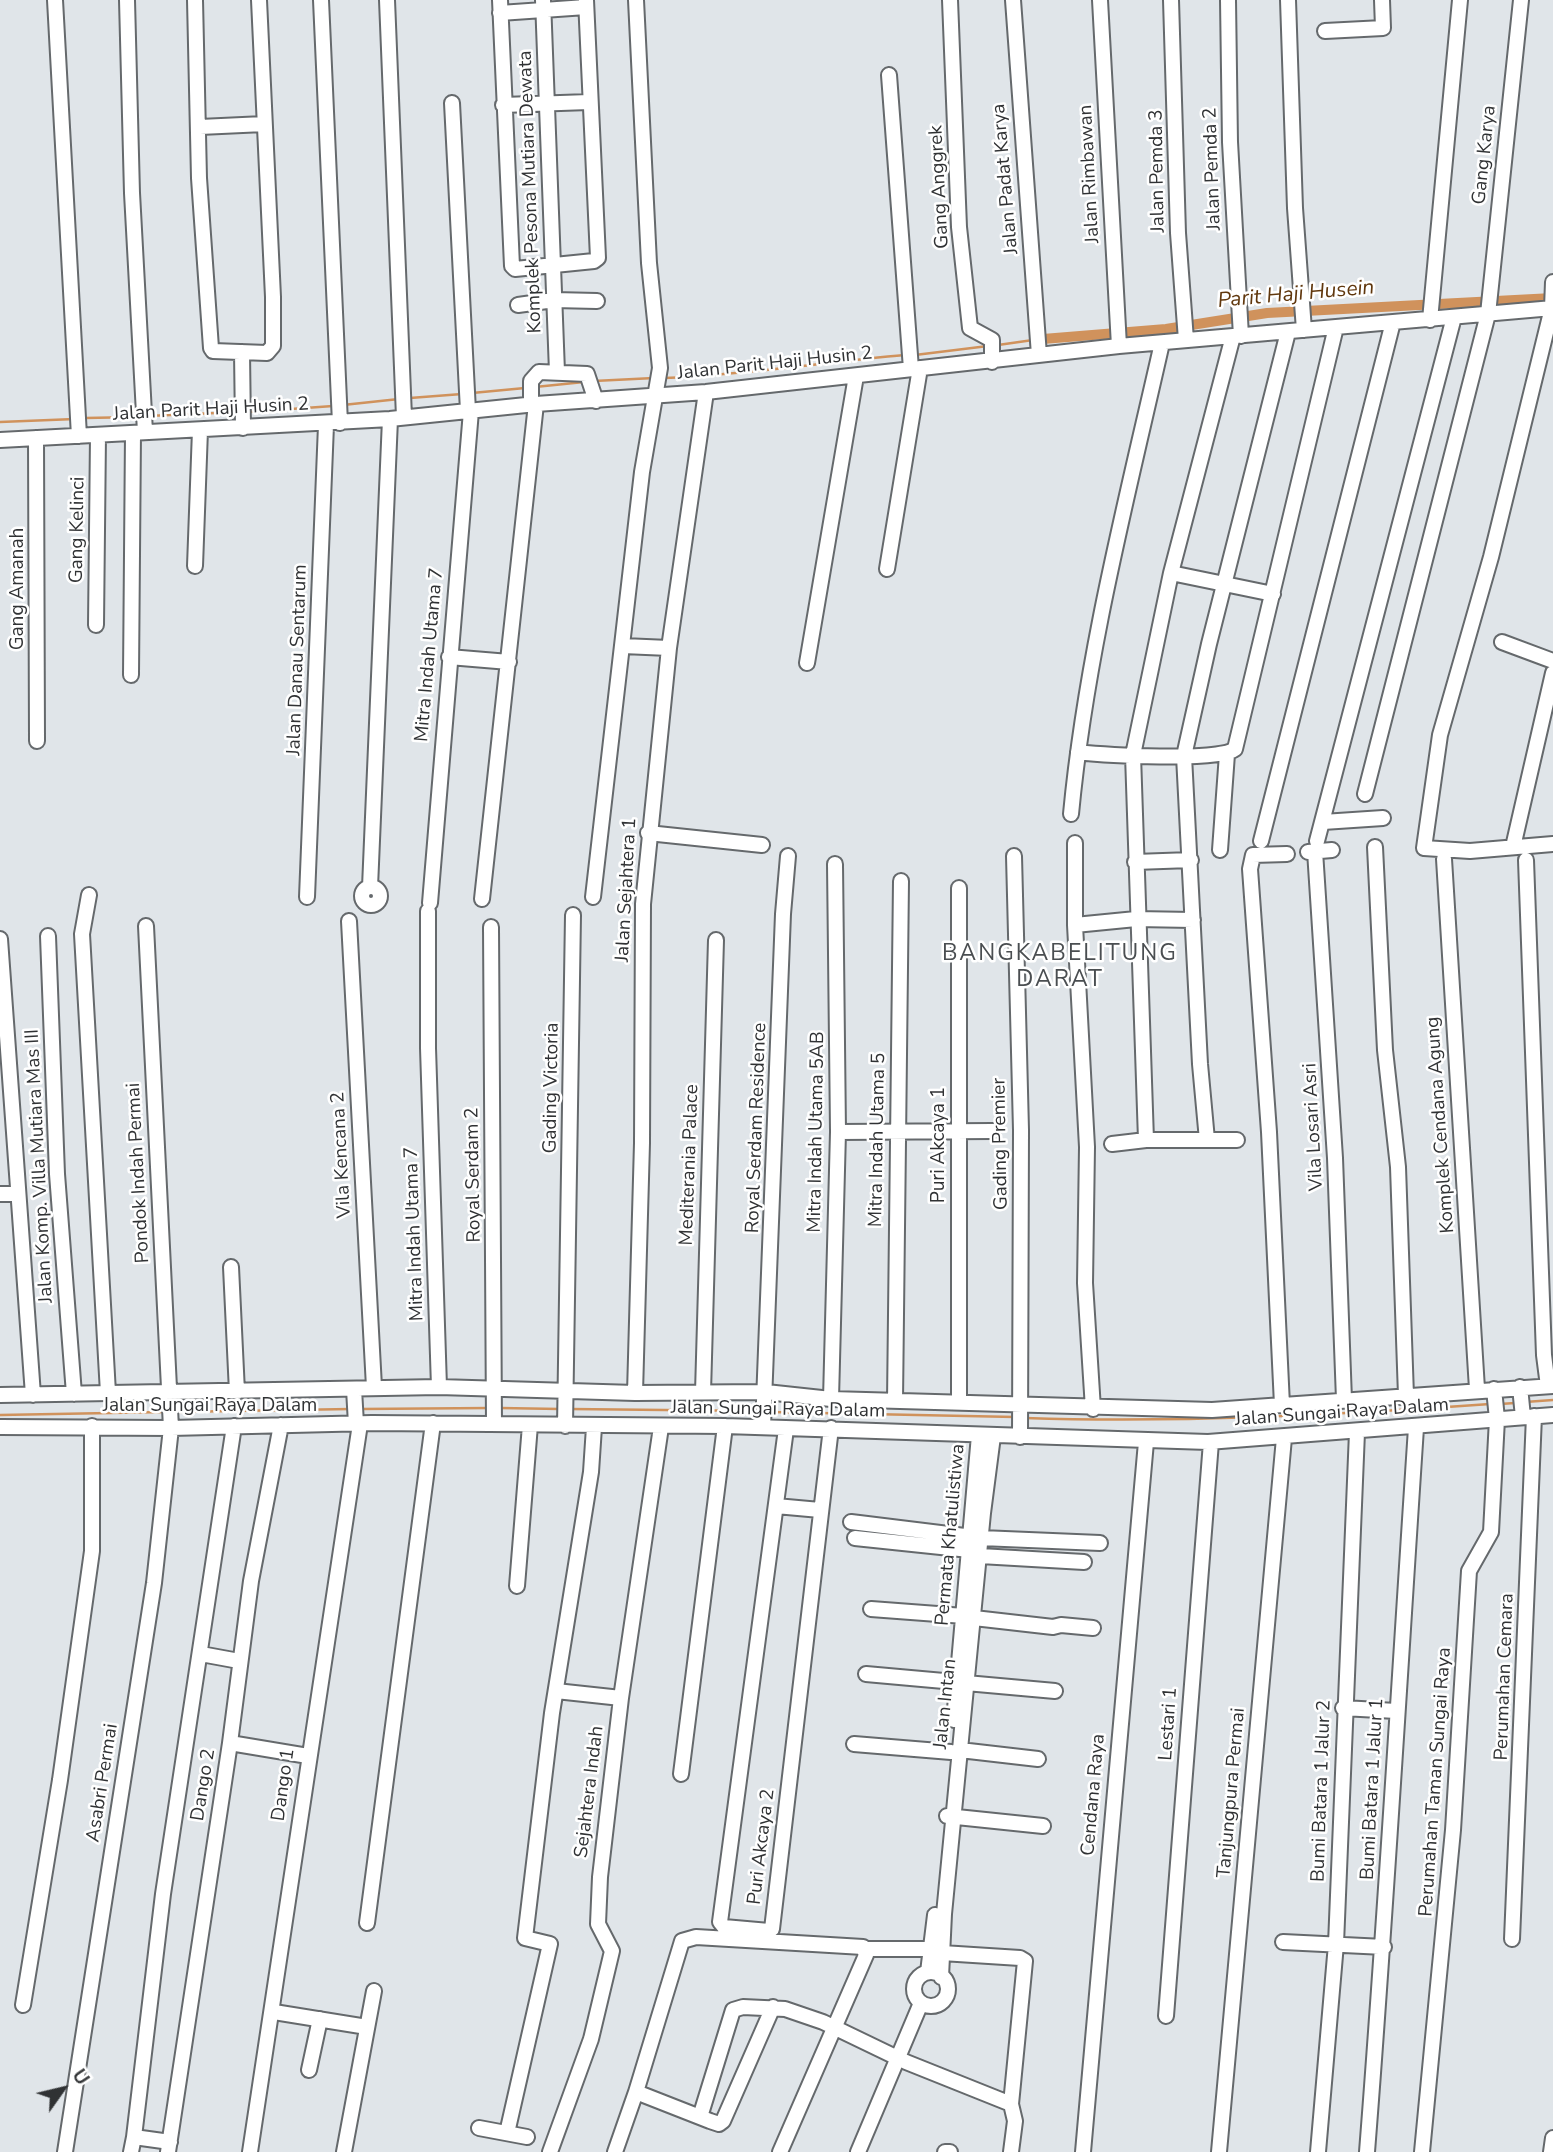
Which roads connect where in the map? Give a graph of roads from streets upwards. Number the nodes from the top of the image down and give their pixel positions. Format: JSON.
{"nodes":[{"id":1,"x":55,"y":0,"type":"edge"},
{"id":2,"x":127,"y":0,"type":"edge"},
{"id":3,"x":195,"y":0,"type":"edge"},
{"id":4,"x":259,"y":0,"type":"edge"},
{"id":5,"x":321,"y":0,"type":"edge"},
{"id":6,"x":387,"y":0,"type":"edge"},
{"id":7,"x":636,"y":0,"type":"edge"},
{"id":8,"x":950,"y":0,"type":"edge"},
{"id":9,"x":1013,"y":0,"type":"edge"},
{"id":10,"x":1100,"y":0,"type":"edge"},
{"id":11,"x":1171,"y":0,"type":"edge"},
{"id":12,"x":1228,"y":0,"type":"edge"},
{"id":13,"x":1288,"y":0,"type":"edge"},
{"id":14,"x":1381,"y":0,"type":"edge"},
{"id":15,"x":1460,"y":0,"type":"edge"},
{"id":16,"x":1521,"y":0,"type":"edge"},
{"id":17,"x":586,"y":4,"type":"edge"},
{"id":18,"x":500,"y":6,"type":"edge"},
{"id":19,"x":544,"y":6,"type":"edge"},
{"id":20,"x":1325,"y":31,"type":"dead end"},
{"id":21,"x":889,"y":75,"type":"dead end"},
{"id":22,"x":589,"y":102,"type":"junction"},
{"id":23,"x":452,"y":103,"type":"dead end"},
{"id":24,"x":547,"y":104,"type":"junction"},
{"id":25,"x":503,"y":105,"type":"junction"},
{"id":26,"x":264,"y":124,"type":"junction"},
{"id":27,"x":200,"y":127,"type":"junction"},
{"id":28,"x":552,"y":264,"type":"junction"},
{"id":29,"x":1553,"y":282,"type":"edge"},
{"id":30,"x":554,"y":300,"type":"junction"},
{"id":31,"x":597,"y":301,"type":"dead end"},
{"id":32,"x":1553,"y":302,"type":"edge"},
{"id":33,"x":1489,"y":304,"type":"junction"},
{"id":34,"x":519,"y":305,"type":"dead end"},
{"id":35,"x":1431,"y":310,"type":"junction"},
{"id":36,"x":1454,"y":317,"type":"junction"},
{"id":37,"x":1302,"y":318,"type":"junction"},
{"id":38,"x":1393,"y":322,"type":"junction"},
{"id":39,"x":1238,"y":326,"type":"junction"},
{"id":40,"x":1336,"y":327,"type":"junction"},
{"id":41,"x":1288,"y":331,"type":"junction"},
{"id":42,"x":1186,"y":334,"type":"junction"},
{"id":43,"x":1162,"y":343,"type":"junction"},
{"id":44,"x":1119,"y":346,"type":"junction"},
{"id":45,"x":1039,"y":351,"type":"junction"},
{"id":46,"x":242,"y":352,"type":"junction"},
{"id":47,"x":992,"y":359,"type":"junction"},
{"id":48,"x":913,"y":361,"type":"junction"},
{"id":49,"x":557,"y":372,"type":"junction"},
{"id":50,"x":856,"y":376,"type":"junction"},
{"id":51,"x":592,"y":388,"type":"junction"},
{"id":52,"x":658,"y":389,"type":"junction"},
{"id":53,"x":706,"y":392,"type":"junction"},
{"id":54,"x":532,"y":396,"type":"junction"},
{"id":55,"x":469,"y":402,"type":"junction"},
{"id":56,"x":400,"y":411,"type":"junction"},
{"id":57,"x":77,"y":424,"type":"junction"},
{"id":58,"x":142,"y":424,"type":"junction"},
{"id":59,"x":333,"y":424,"type":"junction"},
{"id":60,"x":243,"y":425,"type":"junction"},
{"id":61,"x":200,"y":430,"type":"junction"},
{"id":62,"x":98,"y":435,"type":"junction"},
{"id":63,"x":36,"y":438,"type":"junction"},
{"id":64,"x":0,"y":440,"type":"edge"},
{"id":65,"x":195,"y":566,"type":"dead end"},
{"id":66,"x":887,"y":569,"type":"dead end"},
{"id":67,"x":1171,"y":573,"type":"junction"},
{"id":68,"x":1225,"y":583,"type":"junction"},
{"id":69,"x":1273,"y":594,"type":"junction"},
{"id":70,"x":96,"y":625,"type":"dead end"},
{"id":71,"x":1502,"y":642,"type":"dead end"},
{"id":72,"x":623,"y":646,"type":"junction"},
{"id":73,"x":669,"y":648,"type":"junction"},
{"id":74,"x":449,"y":657,"type":"junction"},
{"id":75,"x":1553,"y":661,"type":"edge"},
{"id":76,"x":509,"y":662,"type":"junction"},
{"id":77,"x":807,"y":663,"type":"dead end"},
{"id":78,"x":1553,"y":673,"type":"edge"},
{"id":79,"x":131,"y":675,"type":"dead end"},
{"id":80,"x":37,"y":741,"type":"dead end"},
{"id":81,"x":1078,"y":752,"type":"junction"},
{"id":82,"x":1227,"y":754,"type":"junction"},
{"id":83,"x":1133,"y":755,"type":"junction"},
{"id":84,"x":1184,"y":756,"type":"junction"},
{"id":85,"x":1365,"y":794,"type":"dead end"},
{"id":86,"x":1071,"y":814,"type":"dead end"},
{"id":87,"x":1384,"y":818,"type":"dead end"},
{"id":88,"x":1323,"y":822,"type":"junction"},
{"id":89,"x":648,"y":834,"type":"junction"},
{"id":90,"x":1261,"y":841,"type":"dead end"},
{"id":91,"x":1075,"y":843,"type":"dead end"},
{"id":92,"x":1553,"y":844,"type":"edge"},
{"id":93,"x":762,"y":845,"type":"dead end"},
{"id":94,"x":1375,"y":847,"type":"dead end"},
{"id":95,"x":1313,"y":848,"type":"junction"},
{"id":96,"x":1513,"y":848,"type":"junction"},
{"id":97,"x":1220,"y":850,"type":"dead end"},
{"id":98,"x":1332,"y":850,"type":"dead end"},
{"id":99,"x":1287,"y":854,"type":"dead end"},
{"id":100,"x":788,"y":856,"type":"dead end"},
{"id":101,"x":1014,"y":856,"type":"dead end"},
{"id":102,"x":1444,"y":859,"type":"dead end"},
{"id":103,"x":1191,"y":860,"type":"junction"},
{"id":104,"x":1526,"y":860,"type":"dead end"},
{"id":105,"x":1135,"y":862,"type":"junction"},
{"id":106,"x":835,"y":864,"type":"dead end"},
{"id":107,"x":901,"y":881,"type":"dead end"},
{"id":108,"x":370,"y":887,"type":"dead end"},
{"id":109,"x":960,"y":888,"type":"dead end"},
{"id":110,"x":89,"y":895,"type":"dead end"},
{"id":111,"x":307,"y":897,"type":"dead end"},
{"id":112,"x":593,"y":897,"type":"dead end"},
{"id":113,"x":482,"y":899,"type":"dead end"},
{"id":114,"x":573,"y":915,"type":"dead end"},
{"id":115,"x":1136,"y":919,"type":"junction"},
{"id":116,"x":1193,"y":920,"type":"junction"},
{"id":117,"x":349,"y":921,"type":"dead end"},
{"id":118,"x":1075,"y":925,"type":"junction"},
{"id":119,"x":146,"y":926,"type":"dead end"},
{"id":120,"x":491,"y":927,"type":"dead end"},
{"id":121,"x":48,"y":936,"type":"dead end"},
{"id":122,"x":0,"y":939,"type":"edge"},
{"id":123,"x":716,"y":940,"type":"dead end"},
{"id":124,"x":957,"y":1131,"type":"junction"},
{"id":125,"x":993,"y":1131,"type":"dead end"},
{"id":126,"x":838,"y":1132,"type":"junction"},
{"id":127,"x":896,"y":1133,"type":"junction"},
{"id":128,"x":1146,"y":1140,"type":"junction"},
{"id":129,"x":1207,"y":1140,"type":"junction"},
{"id":130,"x":1237,"y":1140,"type":"dead end"},
{"id":131,"x":1112,"y":1144,"type":"dead end"},
{"id":132,"x":0,"y":1194,"type":"edge"},
{"id":133,"x":18,"y":1194,"type":"junction"},
{"id":134,"x":231,"y":1267,"type":"dead end"},
{"id":135,"x":1550,"y":1386,"type":"edge"},
{"id":136,"x":374,"y":1387,"type":"junction"},
{"id":137,"x":439,"y":1387,"type":"junction"},
{"id":138,"x":1477,"y":1389,"type":"junction"},
{"id":139,"x":1521,"y":1391,"type":"junction"},
{"id":140,"x":237,"y":1392,"type":"junction"},
{"id":141,"x":635,"y":1392,"type":"junction"},
{"id":142,"x":703,"y":1392,"type":"junction"},
{"id":143,"x":108,"y":1393,"type":"junction"},
{"id":144,"x":74,"y":1394,"type":"junction"},
{"id":145,"x":354,"y":1394,"type":"junction"},
{"id":146,"x":0,"y":1395,"type":"edge"},
{"id":147,"x":33,"y":1395,"type":"junction"},
{"id":148,"x":169,"y":1395,"type":"junction"},
{"id":149,"x":766,"y":1396,"type":"junction"},
{"id":150,"x":1406,"y":1396,"type":"junction"},
{"id":151,"x":564,"y":1397,"type":"junction"},
{"id":152,"x":831,"y":1399,"type":"junction"},
{"id":153,"x":1344,"y":1400,"type":"junction"},
{"id":154,"x":895,"y":1401,"type":"junction"},
{"id":155,"x":959,"y":1402,"type":"junction"},
{"id":156,"x":1282,"y":1405,"type":"junction"},
{"id":157,"x":1496,"y":1405,"type":"junction"},
{"id":158,"x":1022,"y":1406,"type":"junction"},
{"id":159,"x":494,"y":1408,"type":"junction"},
{"id":160,"x":1093,"y":1409,"type":"junction"},
{"id":161,"x":1527,"y":1415,"type":"junction"},
{"id":162,"x":1553,"y":1415,"type":"edge"},
{"id":163,"x":357,"y":1422,"type":"junction"},
{"id":164,"x":170,"y":1423,"type":"junction"},
{"id":165,"x":433,"y":1423,"type":"junction"},
{"id":166,"x":565,"y":1423,"type":"junction"},
{"id":167,"x":763,"y":1423,"type":"junction"},
{"id":168,"x":281,"y":1425,"type":"junction"},
{"id":169,"x":530,"y":1425,"type":"junction"},
{"id":170,"x":92,"y":1426,"type":"junction"},
{"id":171,"x":234,"y":1426,"type":"junction"},
{"id":172,"x":725,"y":1426,"type":"junction"},
{"id":173,"x":0,"y":1427,"type":"edge"},
{"id":174,"x":594,"y":1427,"type":"junction"},
{"id":175,"x":662,"y":1427,"type":"junction"},
{"id":176,"x":831,"y":1428,"type":"junction"},
{"id":177,"x":1416,"y":1428,"type":"junction"},
{"id":178,"x":786,"y":1429,"type":"junction"},
{"id":179,"x":1357,"y":1432,"type":"junction"},
{"id":180,"x":1020,"y":1434,"type":"junction"},
{"id":181,"x":986,"y":1435,"type":"junction"},
{"id":182,"x":1284,"y":1438,"type":"junction"},
{"id":183,"x":1146,"y":1442,"type":"junction"},
{"id":184,"x":1211,"y":1442,"type":"junction"},
{"id":185,"x":776,"y":1506,"type":"junction"},
{"id":186,"x":820,"y":1510,"type":"junction"},
{"id":187,"x":851,"y":1522,"type":"dead end"},
{"id":188,"x":855,"y":1538,"type":"dead end"},
{"id":189,"x":1100,"y":1543,"type":"dead end"},
{"id":190,"x":976,"y":1546,"type":"junction"},
{"id":191,"x":1084,"y":1562,"type":"dead end"},
{"id":192,"x":517,"y":1586,"type":"dead end"},
{"id":193,"x":871,"y":1609,"type":"dead end"},
{"id":194,"x":969,"y":1617,"type":"junction"},
{"id":195,"x":1093,"y":1628,"type":"dead end"},
{"id":196,"x":201,"y":1654,"type":"junction"},
{"id":197,"x":239,"y":1661,"type":"junction"},
{"id":198,"x":866,"y":1674,"type":"dead end"},
{"id":199,"x":962,"y":1684,"type":"junction"},
{"id":200,"x":556,"y":1691,"type":"junction"},
{"id":201,"x":1055,"y":1691,"type":"dead end"},
{"id":202,"x":621,"y":1698,"type":"junction"},
{"id":203,"x":1343,"y":1708,"type":"junction"},
{"id":204,"x":1395,"y":1711,"type":"junction"},
{"id":205,"x":230,"y":1743,"type":"junction"},
{"id":206,"x":854,"y":1744,"type":"dead end"},
{"id":207,"x":956,"y":1751,"type":"junction"},
{"id":208,"x":308,"y":1756,"type":"junction"},
{"id":209,"x":1038,"y":1759,"type":"dead end"},
{"id":210,"x":681,"y":1774,"type":"dead end"},
{"id":211,"x":950,"y":1816,"type":"junction"},
{"id":212,"x":1043,"y":1826,"type":"dead end"},
{"id":213,"x":367,"y":1923,"type":"dead end"},
{"id":214,"x":1512,"y":1939,"type":"dead end"},
{"id":215,"x":1283,"y":1942,"type":"dead end"},
{"id":216,"x":1336,"y":1944,"type":"junction"},
{"id":217,"x":1384,"y":1947,"type":"junction"},
{"id":218,"x":866,"y":1949,"type":"junction"},
{"id":219,"x":937,"y":1951,"type":"junction"},
{"id":220,"x":935,"y":1975,"type":"junction"},
{"id":221,"x":374,"y":1991,"type":"dead end"},
{"id":222,"x":925,"y":2004,"type":"junction"},
{"id":223,"x":23,"y":2005,"type":"dead end"},
{"id":224,"x":773,"y":2007,"type":"junction"},
{"id":225,"x":274,"y":2012,"type":"junction"},
{"id":226,"x":1166,"y":2012,"type":"dead end"},
{"id":227,"x":320,"y":2019,"type":"junction"},
{"id":228,"x":367,"y":2027,"type":"junction"},
{"id":229,"x":833,"y":2029,"type":"junction"},
{"id":230,"x":902,"y":2060,"type":"junction"},
{"id":231,"x":309,"y":2070,"type":"dead end"},
{"id":232,"x":636,"y":2092,"type":"junction"},
{"id":233,"x":1012,"y":2104,"type":"junction"},
{"id":234,"x":699,"y":2117,"type":"junction"},
{"id":235,"x":479,"y":2128,"type":"dead end"},
{"id":236,"x":508,"y":2133,"type":"junction"},
{"id":237,"x":527,"y":2137,"type":"dead end"},
{"id":238,"x":1553,"y":2138,"type":"edge"},
{"id":239,"x":133,"y":2145,"type":"edge"},
{"id":240,"x":169,"y":2147,"type":"edge"},
{"id":241,"x":65,"y":2152,"type":"edge"},
{"id":242,"x":250,"y":2152,"type":"edge"},
{"id":243,"x":344,"y":2152,"type":"edge"},
{"id":244,"x":550,"y":2152,"type":"edge"},
{"id":245,"x":614,"y":2152,"type":"edge"},
{"id":246,"x":780,"y":2152,"type":"edge"},
{"id":247,"x":858,"y":2152,"type":"edge"},
{"id":248,"x":866,"y":2152,"type":"edge"},
{"id":249,"x":1011,"y":2152,"type":"edge"},
{"id":250,"x":1083,"y":2152,"type":"edge"},
{"id":251,"x":1219,"y":2152,"type":"edge"},
{"id":252,"x":1318,"y":2152,"type":"edge"},
{"id":253,"x":1367,"y":2152,"type":"edge"},
{"id":254,"x":1422,"y":2152,"type":"edge"},
{"id":255,"x":1551,"y":2152,"type":"edge"}],
"edges":[{"from":1,"to":57,"type":"street"},
{"from":2,"to":58,"type":"street"},
{"from":3,"to":27,"type":"street"},
{"from":4,"to":26,"type":"street"},
{"from":5,"to":59,"type":"street","name":"Jalan Danau Sentarum"},
{"from":6,"to":56,"type":"street"},
{"from":7,"to":52,"type":"street"},
{"from":8,"to":47,"type":"street","name":"Gang Anggrek"},
{"from":9,"to":45,"type":"street","name":"Jalan Padat Karya"},
{"from":10,"to":44,"type":"street","name":"Jalan Rimbawan"},
{"from":11,"to":42,"type":"street","name":"Jalan Pemda 3"},
{"from":12,"to":39,"type":"street","name":"Jalan Pemda 2"},
{"from":13,"to":37,"type":"street"},
{"from":14,"to":20,"type":"street"},
{"from":15,"to":35,"type":"street"},
{"from":16,"to":33,"type":"street","name":"Gang Karya"},
{"from":17,"to":19,"type":"street"},
{"from":17,"to":22,"type":"street"},
{"from":18,"to":19,"type":"street"},
{"from":18,"to":25,"type":"street"},
{"from":19,"to":24,"type":"street","name":"Komplek Pesona Mutiara Dewata"},
{"from":21,"to":48,"type":"street"},
{"from":22,"to":24,"type":"street"},
{"from":22,"to":28,"type":"street"},
{"from":23,"to":55,"type":"street","name":"Mitra Indah Utama 7"},
{"from":24,"to":25,"type":"street"},
{"from":24,"to":28,"type":"street","name":"Komplek Pesona Mutiara Dewata"},
{"from":25,"to":28,"type":"street"},
{"from":26,"to":27,"type":"street"},
{"from":26,"to":46,"type":"street"},
{"from":27,"to":46,"type":"street"},
{"from":28,"to":30,"type":"street","name":"Komplek Pesona Mutiara Dewata"},
{"from":29,"to":32,"type":"street"},
{"from":30,"to":31,"type":"street"},
{"from":30,"to":34,"type":"street"},
{"from":30,"to":49,"type":"street","name":"Komplek Pesona Mutiara Dewata"},
{"from":32,"to":33,"type":"street","name":"Jalan Parit Haji Husin 2"},
{"from":32,"to":96,"type":"street"},
{"from":33,"to":36,"type":"street","name":"Jalan Parit Haji Husin 2"},
{"from":33,"to":85,"type":"street","name":"Gang Karya"},
{"from":35,"to":36,"type":"street","name":"Jalan Parit Haji Husin 2"},
{"from":35,"to":38,"type":"street","name":"Jalan Parit Haji Husin 2"},
{"from":36,"to":88,"type":"street"},
{"from":37,"to":40,"type":"street","name":"Jalan Parit Haji Husin 2"},
{"from":37,"to":41,"type":"street","name":"Jalan Parit Haji Husin 2"},
{"from":38,"to":40,"type":"street","name":"Jalan Parit Haji Husin 2"},
{"from":38,"to":90,"type":"street"},
{"from":39,"to":41,"type":"street","name":"Jalan Parit Haji Husin 2"},
{"from":39,"to":42,"type":"street","name":"Jalan Parit Haji Husin 2"},
{"from":39,"to":67,"type":"street","name":"Jalan Pemda 2"},
{"from":40,"to":69,"type":"street"},
{"from":41,"to":68,"type":"street"},
{"from":42,"to":43,"type":"street","name":"Jalan Parit Haji Husin 2"},
{"from":43,"to":44,"type":"street","name":"Jalan Parit Haji Husin 2"},
{"from":43,"to":81,"type":"street"},
{"from":44,"to":45,"type":"street","name":"Jalan Parit Haji Husin 2"},
{"from":45,"to":47,"type":"street","name":"Jalan Parit Haji Husin 2"},
{"from":46,"to":60,"type":"street"},
{"from":47,"to":48,"type":"street","name":"Jalan Parit Haji Husin 2"},
{"from":48,"to":50,"type":"street","name":"Jalan Parit Haji Husin 2"},
{"from":48,"to":66,"type":"street"},
{"from":49,"to":51,"type":"street"},
{"from":49,"to":54,"type":"street"},
{"from":50,"to":53,"type":"street","name":"Jalan Parit Haji Husin 2"},
{"from":50,"to":77,"type":"street"},
{"from":51,"to":52,"type":"street","name":"Jalan Parit Haji Husin 2"},
{"from":51,"to":54,"type":"street","name":"Jalan Parit Haji Husin 2"},
{"from":52,"to":53,"type":"street","name":"Jalan Parit Haji Husin 2"},
{"from":52,"to":72,"type":"street"},
{"from":53,"to":73,"type":"street","name":"Jalan Sejahtera 1"},
{"from":54,"to":55,"type":"street","name":"Jalan Parit Haji Husin 2"},
{"from":54,"to":76,"type":"street"},
{"from":55,"to":56,"type":"street","name":"Jalan Parit Haji Husin 2"},
{"from":55,"to":74,"type":"street","name":"Mitra Indah Utama 7"},
{"from":56,"to":59,"type":"street","name":"Jalan Parit Haji Husin 2"},
{"from":56,"to":108,"type":"street"},
{"from":57,"to":62,"type":"street","name":"Jalan Parit Haji Husin 2"},
{"from":57,"to":63,"type":"street","name":"Jalan Parit Haji Husin 2"},
{"from":58,"to":61,"type":"street","name":"Jalan Parit Haji Husin 2"},
{"from":58,"to":62,"type":"street","name":"Jalan Parit Haji Husin 2"},
{"from":58,"to":79,"type":"street"},
{"from":59,"to":60,"type":"street","name":"Jalan Parit Haji Husin 2"},
{"from":59,"to":111,"type":"street","name":"Jalan Danau Sentarum"},
{"from":60,"to":61,"type":"street","name":"Jalan Parit Haji Husin 2"},
{"from":61,"to":65,"type":"street"},
{"from":62,"to":70,"type":"street","name":"Gang Kelinci"},
{"from":63,"to":64,"type":"street","name":"Jalan Parit Haji Husin 2"},
{"from":63,"to":80,"type":"street","name":"Gang Amanah"},
{"from":67,"to":68,"type":"street"},
{"from":67,"to":83,"type":"street","name":"Jalan Pemda 2"},
{"from":68,"to":69,"type":"street"},
{"from":68,"to":84,"type":"street"},
{"from":69,"to":82,"type":"street"},
{"from":71,"to":75,"type":"street"},
{"from":72,"to":73,"type":"street"},
{"from":72,"to":112,"type":"street"},
{"from":73,"to":89,"type":"street","name":"Jalan Sejahtera 1"},
{"from":74,"to":76,"type":"street"},
{"from":74,"to":137,"type":"street","name":"Mitra Indah Utama 7"},
{"from":76,"to":113,"type":"street"},
{"from":78,"to":96,"type":"street"},
{"from":81,"to":83,"type":"street"},
{"from":81,"to":86,"type":"street"},
{"from":82,"to":84,"type":"street"},
{"from":82,"to":97,"type":"street"},
{"from":83,"to":84,"type":"street"},
{"from":83,"to":105,"type":"street","name":"Jalan Pemda 2"},
{"from":84,"to":103,"type":"street"},
{"from":87,"to":88,"type":"street"},
{"from":88,"to":95,"type":"street"},
{"from":89,"to":93,"type":"street"},
{"from":89,"to":141,"type":"street","name":"Jalan Sejahtera 1"},
{"from":91,"to":118,"type":"street"},
{"from":92,"to":96,"type":"street"},
{"from":94,"to":150,"type":"street"},
{"from":95,"to":98,"type":"street"},
{"from":95,"to":153,"type":"street","name":"Vila Losari Asri"},
{"from":99,"to":156,"type":"street"},
{"from":100,"to":149,"type":"street","name":"Royal Serdam Residence"},
{"from":101,"to":158,"type":"street","name":"Gading Premier"},
{"from":102,"to":138,"type":"street","name":"Komplek Cendana Agung"},
{"from":103,"to":105,"type":"street"},
{"from":103,"to":116,"type":"street"},
{"from":104,"to":135,"type":"street"},
{"from":105,"to":115,"type":"street","name":"Jalan Pemda 2"},
{"from":106,"to":126,"type":"street","name":"Mitra Indah Utama 5AB"},
{"from":107,"to":127,"type":"street","name":"Mitra Indah Utama 5"},
{"from":109,"to":124,"type":"street","name":"Puri Akcaya 1"},
{"from":110,"to":143,"type":"street"},
{"from":114,"to":151,"type":"street","name":"Gading Victoria"},
{"from":115,"to":116,"type":"street"},
{"from":115,"to":118,"type":"street"},
{"from":115,"to":128,"type":"street","name":"Jalan Pemda 2"},
{"from":116,"to":129,"type":"street"},
{"from":117,"to":136,"type":"street","name":"Vila Kencana 2"},
{"from":118,"to":160,"type":"street"},
{"from":119,"to":148,"type":"street","name":"Pondok Indah Permai"},
{"from":120,"to":159,"type":"street","name":"Royal Serdam 2"},
{"from":121,"to":144,"type":"street","name":"Jalan Komp. Villa Mutiara Mas III"},
{"from":122,"to":133,"type":"street"},
{"from":123,"to":142,"type":"street","name":"Mediterania Palace"},
{"from":124,"to":125,"type":"street"},
{"from":124,"to":127,"type":"street"},
{"from":124,"to":155,"type":"street","name":"Puri Akcaya 1"},
{"from":126,"to":127,"type":"street"},
{"from":126,"to":152,"type":"street","name":"Mitra Indah Utama 5AB"},
{"from":127,"to":154,"type":"street","name":"Mitra Indah Utama 5"},
{"from":128,"to":129,"type":"street"},
{"from":128,"to":131,"type":"street"},
{"from":129,"to":130,"type":"street"},
{"from":132,"to":133,"type":"street"},
{"from":133,"to":147,"type":"street"},
{"from":134,"to":140,"type":"street"},
{"from":135,"to":139,"type":"street"},
{"from":136,"to":137,"type":"street"},
{"from":136,"to":145,"type":"street"},
{"from":137,"to":159,"type":"street"},
{"from":138,"to":150,"type":"street"},
{"from":138,"to":157,"type":"street"},
{"from":139,"to":157,"type":"street"},
{"from":139,"to":161,"type":"street","name":"Perumahan Cemara"},
{"from":140,"to":145,"type":"street"},
{"from":140,"to":148,"type":"street"},
{"from":141,"to":142,"type":"street"},
{"from":141,"to":151,"type":"street"},
{"from":142,"to":149,"type":"street"},
{"from":143,"to":144,"type":"street"},
{"from":143,"to":148,"type":"street"},
{"from":144,"to":147,"type":"street"},
{"from":145,"to":163,"type":"street","name":"Dango 1"},
{"from":146,"to":147,"type":"street"},
{"from":148,"to":164,"type":"street","name":"Pondok Indah Permai"},
{"from":149,"to":152,"type":"street"},
{"from":149,"to":167,"type":"street","name":"Royal Serdam Residence"},
{"from":150,"to":153,"type":"street"},
{"from":151,"to":159,"type":"street"},
{"from":151,"to":166,"type":"street"},
{"from":152,"to":154,"type":"street"},
{"from":153,"to":156,"type":"street"},
{"from":154,"to":155,"type":"street"},
{"from":155,"to":158,"type":"street"},
{"from":156,"to":160,"type":"street"},
{"from":157,"to":161,"type":"street","name":"Jalan Sungai Raya Dalam"},
{"from":157,"to":177,"type":"street","name":"Jalan Sungai Raya Dalam"},
{"from":157,"to":254,"type":"street","name":"Perumahan Taman Sungai Raya"},
{"from":158,"to":160,"type":"street"},
{"from":158,"to":180,"type":"street","name":"Gading Premier"},
{"from":159,"to":165,"type":"street","name":"Jalan Sungai Raya Dalam"},
{"from":159,"to":169,"type":"street","name":"Jalan Sungai Raya Dalam"},
{"from":161,"to":162,"type":"street","name":"Jalan Sungai Raya Dalam"},
{"from":161,"to":214,"type":"street","name":"Perumahan Cemara"},
{"from":163,"to":165,"type":"street","name":"Jalan Sungai Raya Dalam"},
{"from":163,"to":168,"type":"street","name":"Jalan Sungai Raya Dalam"},
{"from":163,"to":208,"type":"street","name":"Dango 1"},
{"from":164,"to":170,"type":"street","name":"Jalan Sungai Raya Dalam"},
{"from":164,"to":171,"type":"street","name":"Jalan Sungai Raya Dalam"},
{"from":164,"to":241,"type":"street","name":"Asabri Permai"},
{"from":165,"to":213,"type":"street"},
{"from":166,"to":169,"type":"street","name":"Jalan Sungai Raya Dalam"},
{"from":166,"to":174,"type":"street","name":"Jalan Sungai Raya Dalam"},
{"from":167,"to":172,"type":"street","name":"Jalan Sungai Raya Dalam"},
{"from":167,"to":178,"type":"street","name":"Jalan Sungai Raya Dalam"},
{"from":168,"to":171,"type":"street","name":"Jalan Sungai Raya Dalam"},
{"from":168,"to":197,"type":"street","name":"Dango 2"},
{"from":169,"to":192,"type":"street"},
{"from":170,"to":173,"type":"street","name":"Jalan Sungai Raya Dalam"},
{"from":170,"to":223,"type":"street"},
{"from":171,"to":196,"type":"street"},
{"from":172,"to":175,"type":"street","name":"Jalan Sungai Raya Dalam"},
{"from":172,"to":210,"type":"street"},
{"from":174,"to":175,"type":"street","name":"Jalan Sungai Raya Dalam"},
{"from":174,"to":200,"type":"street"},
{"from":175,"to":202,"type":"street","name":"Sejahtera Indah"},
{"from":176,"to":178,"type":"street","name":"Jalan Sungai Raya Dalam"},
{"from":176,"to":181,"type":"street","name":"Jalan Sungai Raya Dalam"},
{"from":176,"to":186,"type":"street","name":"Puri Akcaya 2"},
{"from":177,"to":179,"type":"street","name":"Jalan Sungai Raya Dalam"},
{"from":177,"to":204,"type":"street","name":"Bumi Batara 1 Jalur 1"},
{"from":178,"to":185,"type":"street","name":"Puri Akcaya 2"},
{"from":179,"to":182,"type":"street","name":"Jalan Sungai Raya Dalam"},
{"from":179,"to":203,"type":"street","name":"Bumi Batara 1 Jalur 2"},
{"from":180,"to":181,"type":"street","name":"Jalan Sungai Raya Dalam"},
{"from":180,"to":183,"type":"street","name":"Jalan Sungai Raya Dalam"},
{"from":181,"to":190,"type":"street"},
{"from":182,"to":184,"type":"street","name":"Jalan Sungai Raya Dalam"},
{"from":182,"to":251,"type":"street","name":"Tanjungpura Permai"},
{"from":183,"to":184,"type":"street","name":"Jalan Sungai Raya Dalam"},
{"from":183,"to":250,"type":"street","name":"Cendana Raya"},
{"from":184,"to":226,"type":"street","name":"Lestari 1"},
{"from":185,"to":186,"type":"street"},
{"from":185,"to":186,"type":"street","name":"Puri Akcaya 2"},
{"from":187,"to":190,"type":"street"},
{"from":188,"to":190,"type":"street"},
{"from":189,"to":190,"type":"street"},
{"from":190,"to":191,"type":"street"},
{"from":190,"to":194,"type":"street","name":"Permata Khatulistiwa"},
{"from":193,"to":194,"type":"street"},
{"from":194,"to":195,"type":"street"},
{"from":194,"to":199,"type":"street","name":"Permata Khatulistiwa"},
{"from":196,"to":197,"type":"street"},
{"from":196,"to":239,"type":"street"},
{"from":197,"to":205,"type":"street","name":"Dango 2"},
{"from":198,"to":199,"type":"street"},
{"from":199,"to":201,"type":"street"},
{"from":199,"to":207,"type":"street","name":"Permata Khatulistiwa"},
{"from":200,"to":202,"type":"street"},
{"from":200,"to":236,"type":"street"},
{"from":202,"to":244,"type":"street","name":"Sejahtera Indah"},
{"from":203,"to":204,"type":"street"},
{"from":203,"to":216,"type":"street","name":"Bumi Batara 1 Jalur 2"},
{"from":204,"to":217,"type":"street","name":"Bumi Batara 1 Jalur 1"},
{"from":205,"to":208,"type":"street"},
{"from":205,"to":240,"type":"street","name":"Dango 2"},
{"from":206,"to":207,"type":"street"},
{"from":207,"to":209,"type":"street"},
{"from":207,"to":211,"type":"street","name":"Permata Khatulistiwa"},
{"from":208,"to":225,"type":"street","name":"Dango 1"},
{"from":211,"to":212,"type":"street"},
{"from":211,"to":219,"type":"street","name":"Permata Khatulistiwa"},
{"from":215,"to":216,"type":"street"},
{"from":216,"to":217,"type":"street"},
{"from":216,"to":252,"type":"street","name":"Bumi Batara 1 Jalur 2"},
{"from":217,"to":253,"type":"street","name":"Bumi Batara 1 Jalur 1"},
{"from":218,"to":219,"type":"street"},
{"from":218,"to":229,"type":"street"},
{"from":218,"to":232,"type":"street"},
{"from":219,"to":220,"type":"street","name":"Permata Khatulistiwa"},
{"from":219,"to":233,"type":"street"},
{"from":220,"to":222,"type":"street"},
{"from":220,"to":222,"type":"street"},
{"from":221,"to":228,"type":"street"},
{"from":222,"to":230,"type":"street"},
{"from":224,"to":229,"type":"street"},
{"from":224,"to":234,"type":"street"},
{"from":224,"to":234,"type":"street"},
{"from":225,"to":227,"type":"street"},
{"from":225,"to":242,"type":"street","name":"Dango 1"},
{"from":227,"to":228,"type":"street"},
{"from":227,"to":231,"type":"street"},
{"from":228,"to":243,"type":"street"},
{"from":229,"to":230,"type":"street"},
{"from":229,"to":246,"type":"street"},
{"from":230,"to":233,"type":"street"},
{"from":230,"to":247,"type":"street"},
{"from":230,"to":248,"type":"street"},
{"from":232,"to":234,"type":"street"},
{"from":232,"to":245,"type":"street"},
{"from":233,"to":249,"type":"street"},
{"from":235,"to":236,"type":"street"},
{"from":236,"to":237,"type":"street"},
{"from":238,"to":255,"type":"street"},
{"from":239,"to":240,"type":"street"}]}
